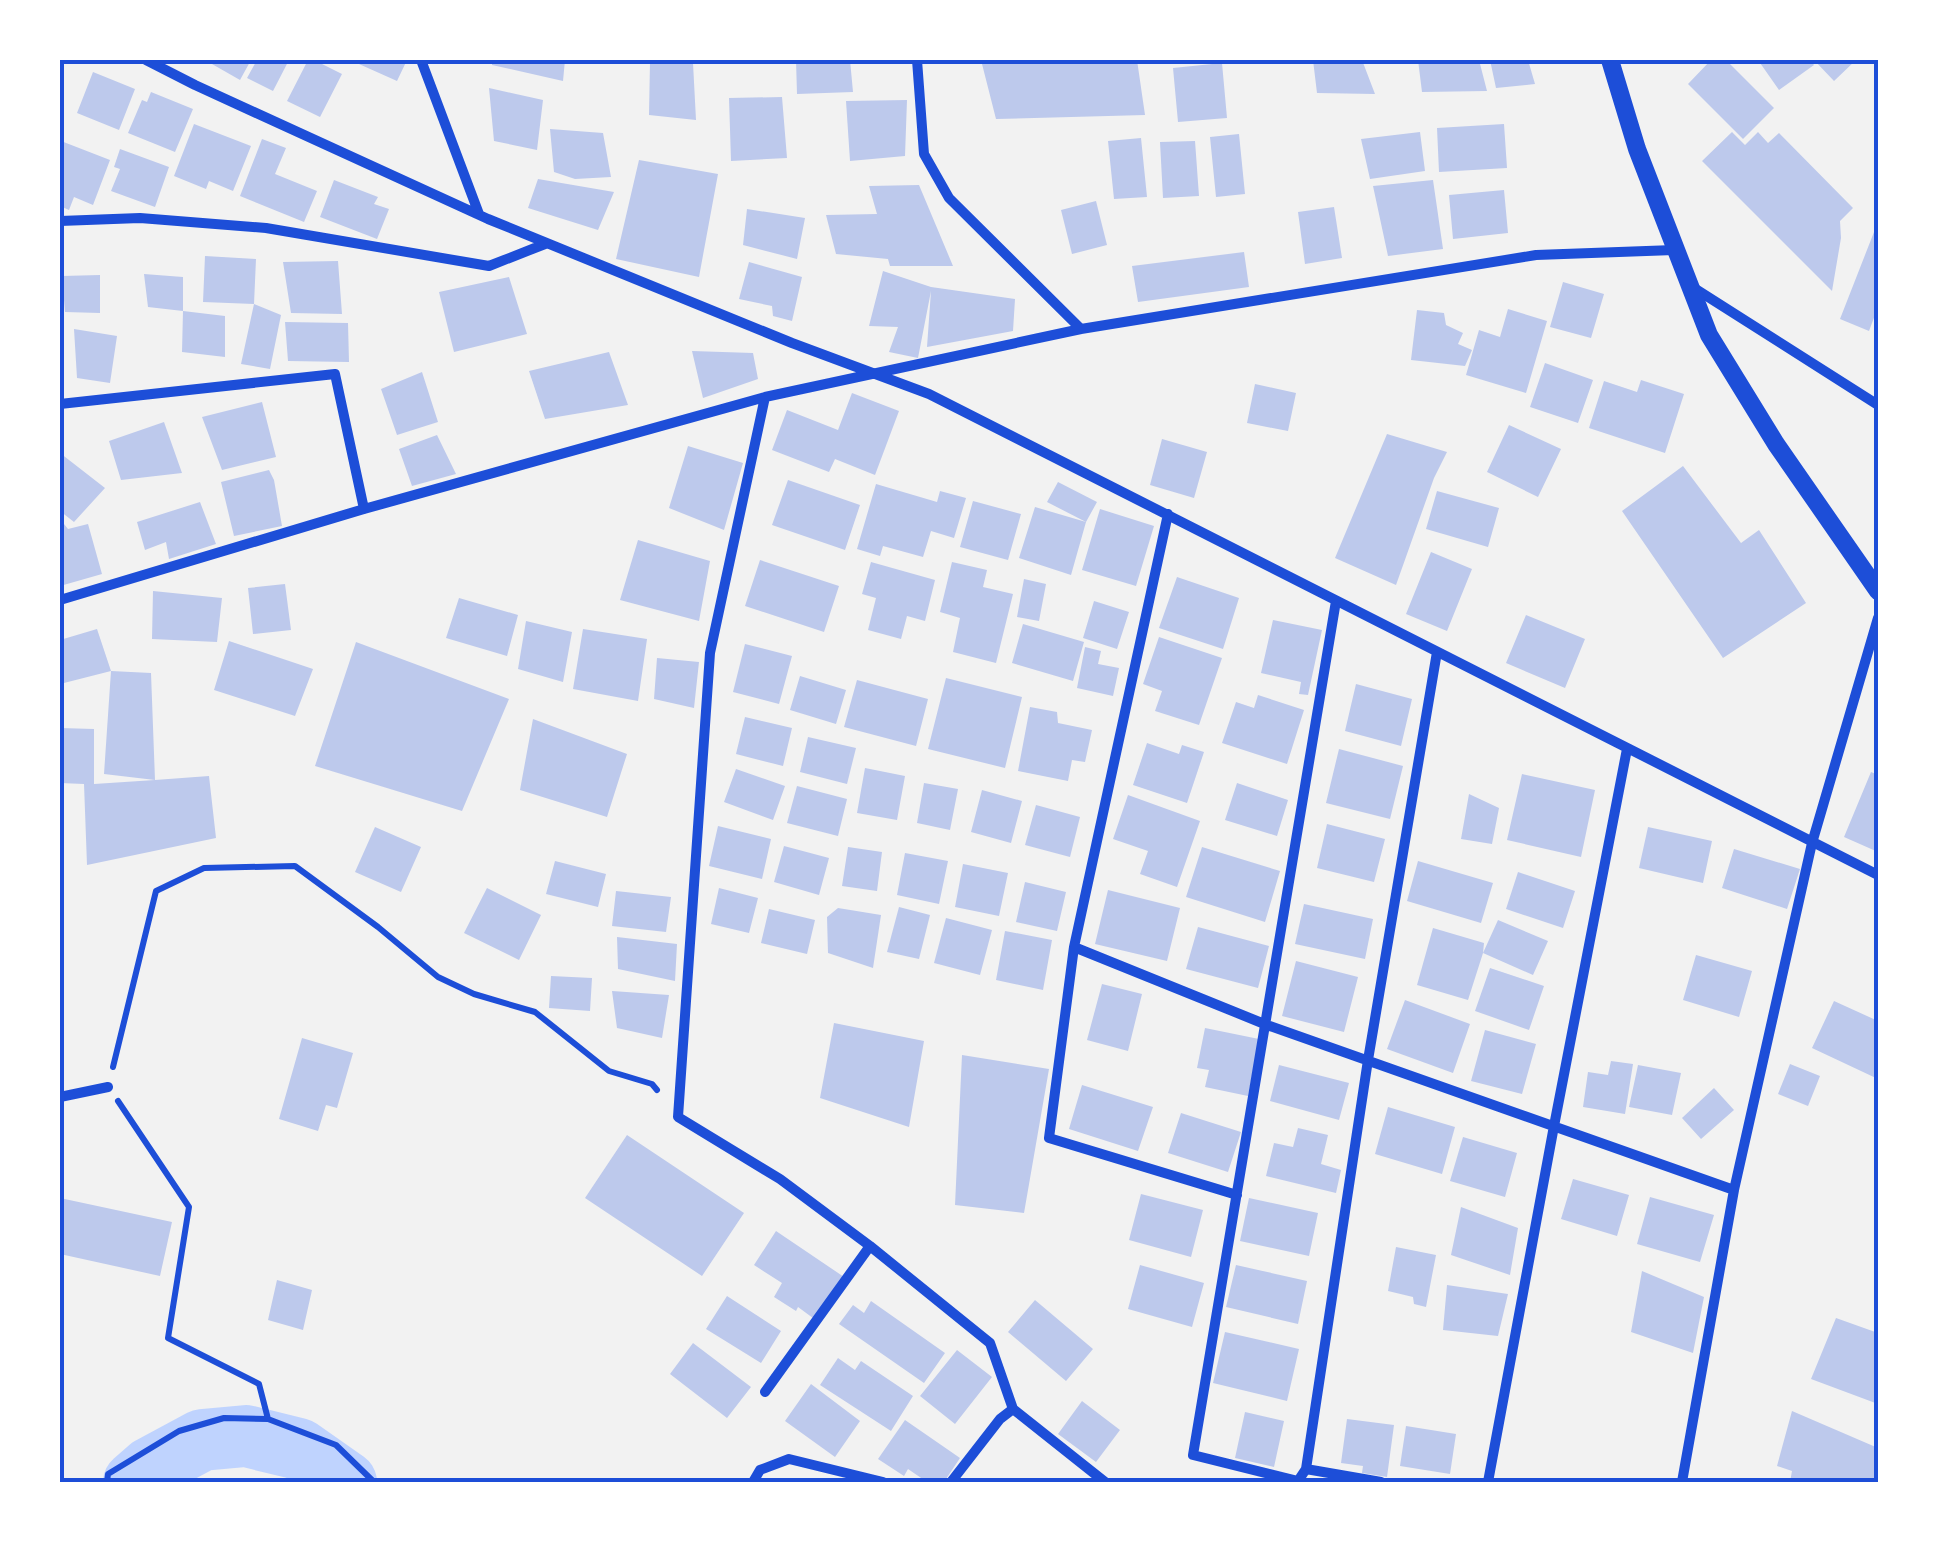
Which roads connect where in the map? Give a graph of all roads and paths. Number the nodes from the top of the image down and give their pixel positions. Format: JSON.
{"nodes":[{"id":1,"x":146,"y":60,"type":"edge"},
{"id":2,"x":421,"y":60,"type":"edge"},
{"id":3,"x":917,"y":60,"type":"edge"},
{"id":4,"x":1610,"y":60,"type":"edge"},
{"id":5,"x":479,"y":215,"type":"junction"},
{"id":6,"x":60,"y":221,"type":"edge"},
{"id":7,"x":546,"y":244,"type":"junction"},
{"id":8,"x":1674,"y":250,"type":"junction"},
{"id":9,"x":1689,"y":284,"type":"junction"},
{"id":10,"x":1080,"y":330,"type":"junction"},
{"id":11,"x":873,"y":375,"type":"junction"},
{"id":12,"x":764,"y":397,"type":"junction"},
{"id":13,"x":60,"y":404,"type":"edge"},
{"id":14,"x":1878,"y":405,"type":"edge"},
{"id":15,"x":364,"y":509,"type":"junction"},
{"id":16,"x":1168,"y":514,"type":"junction"},
{"id":17,"x":1878,"y":591,"type":"edge"},
{"id":18,"x":60,"y":600,"type":"edge"},
{"id":19,"x":1336,"y":601,"type":"junction"},
{"id":20,"x":1878,"y":618,"type":"edge"},
{"id":21,"x":1437,"y":652,"type":"junction"},
{"id":22,"x":1627,"y":748,"type":"junction"},
{"id":23,"x":1812,"y":842,"type":"junction"},
{"id":24,"x":1878,"y":875,"type":"edge"},
{"id":25,"x":1074,"y":947,"type":"junction"},
{"id":26,"x":1266,"y":1024,"type":"junction"},
{"id":27,"x":1368,"y":1060,"type":"junction"},
{"id":28,"x":108,"y":1087,"type":"junction"},
{"id":29,"x":60,"y":1097,"type":"edge"},
{"id":30,"x":678,"y":1118,"type":"junction"},
{"id":31,"x":1554,"y":1126,"type":"junction"},
{"id":32,"x":1734,"y":1190,"type":"junction"},
{"id":33,"x":1238,"y":1196,"type":"junction"},
{"id":34,"x":870,"y":1246,"type":"junction"},
{"id":35,"x":766,"y":1392,"type":"dead end"},
{"id":36,"x":1013,"y":1409,"type":"junction"},
{"id":37,"x":268,"y":1419,"type":"junction"},
{"id":38,"x":1306,"y":1469,"type":"junction"},
{"id":39,"x":107,"y":1482,"type":"edge"},
{"id":40,"x":374,"y":1482,"type":"edge"},
{"id":41,"x":753,"y":1482,"type":"edge"},
{"id":42,"x":883,"y":1482,"type":"edge"},
{"id":43,"x":951,"y":1482,"type":"edge"},
{"id":44,"x":1105,"y":1482,"type":"edge"},
{"id":45,"x":1381,"y":1482,"type":"edge"},
{"id":46,"x":1488,"y":1482,"type":"edge"},
{"id":47,"x":1682,"y":1482,"type":"edge"}],
"edges":[{"from":1,"to":5,"type":"street"},
{"from":2,"to":5,"type":"street"},
{"from":3,"to":10,"type":"street"},
{"from":4,"to":8,"type":"street"},
{"from":5,"to":7,"type":"street"},
{"from":6,"to":7,"type":"street"},
{"from":7,"to":11,"type":"street"},
{"from":8,"to":9,"type":"street"},
{"from":8,"to":10,"type":"street"},
{"from":9,"to":14,"type":"street"},
{"from":9,"to":17,"type":"street"},
{"from":10,"to":11,"type":"street"},
{"from":11,"to":12,"type":"street"},
{"from":11,"to":16,"type":"street"},
{"from":12,"to":15,"type":"street"},
{"from":12,"to":30,"type":"street"},
{"from":13,"to":15,"type":"street"},
{"from":15,"to":18,"type":"street"},
{"from":16,"to":19,"type":"street"},
{"from":16,"to":25,"type":"street"},
{"from":19,"to":21,"type":"street"},
{"from":19,"to":26,"type":"street"},
{"from":20,"to":23,"type":"street"},
{"from":21,"to":22,"type":"street"},
{"from":21,"to":27,"type":"street"},
{"from":22,"to":23,"type":"street"},
{"from":22,"to":31,"type":"street"},
{"from":23,"to":24,"type":"street"},
{"from":23,"to":32,"type":"street"},
{"from":25,"to":26,"type":"street"},
{"from":25,"to":33,"type":"street"},
{"from":26,"to":27,"type":"street"},
{"from":26,"to":33,"type":"street"},
{"from":27,"to":31,"type":"street"},
{"from":27,"to":38,"type":"street"},
{"from":28,"to":29,"type":"street"},
{"from":28,"to":30,"type":"path"},
{"from":28,"to":37,"type":"path"},
{"from":30,"to":34,"type":"street"},
{"from":31,"to":32,"type":"street"},
{"from":31,"to":46,"type":"street"},
{"from":32,"to":47,"type":"street"},
{"from":33,"to":38,"type":"street"},
{"from":34,"to":35,"type":"street"},
{"from":34,"to":36,"type":"street"},
{"from":36,"to":43,"type":"street"},
{"from":36,"to":44,"type":"street"},
{"from":37,"to":39,"type":"path"},
{"from":37,"to":40,"type":"path"},
{"from":38,"to":45,"type":"street"},
{"from":41,"to":42,"type":"street"}]}
